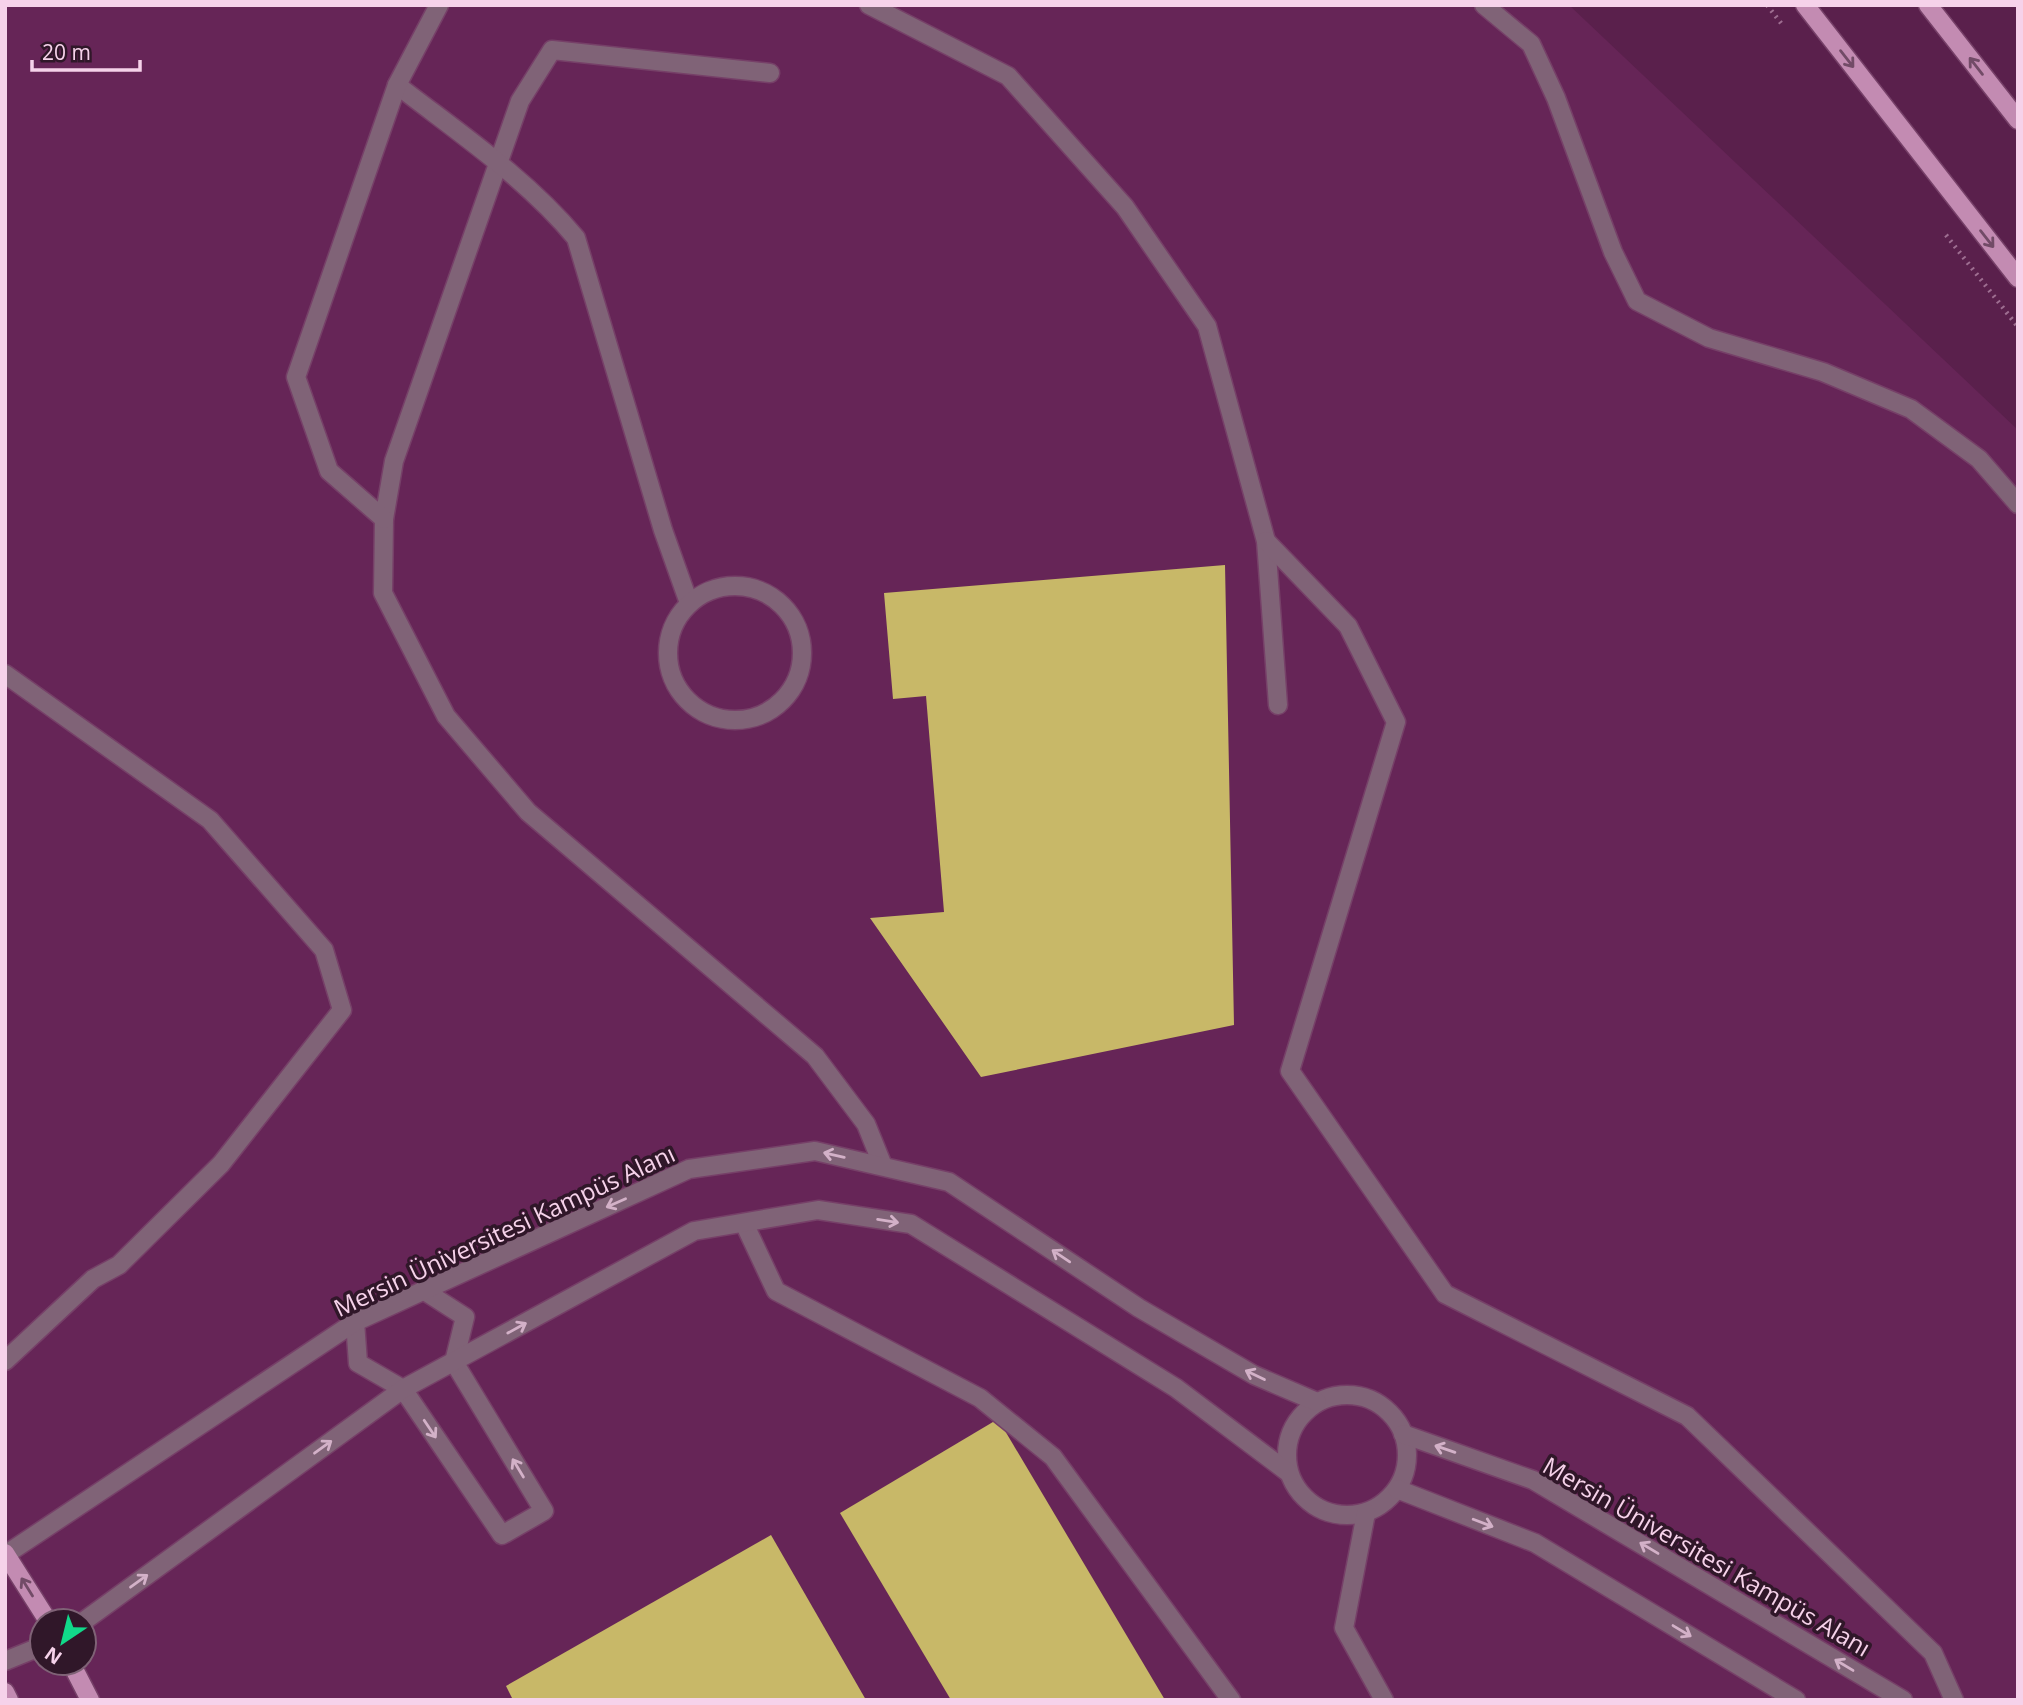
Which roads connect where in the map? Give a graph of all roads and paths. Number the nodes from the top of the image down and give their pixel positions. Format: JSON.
{"nodes":[{"id":1,"x":439,"y":5,"type":"edge"},
{"id":2,"x":869,"y":5,"type":"edge"},
{"id":3,"x":1484,"y":5,"type":"edge"},
{"id":4,"x":1805,"y":5,"type":"edge"},
{"id":5,"x":1928,"y":5,"type":"edge"},
{"id":6,"x":770,"y":73,"type":"dead end"},
{"id":7,"x":397,"y":85,"type":"junction"},
{"id":8,"x":2018,"y":120,"type":"edge"},
{"id":9,"x":498,"y":163,"type":"junction"},
{"id":10,"x":2018,"y":278,"type":"edge"},
{"id":11,"x":2018,"y":504,"type":"edge"},
{"id":12,"x":384,"y":519,"type":"junction"},
{"id":13,"x":1266,"y":541,"type":"junction"},
{"id":14,"x":689,"y":603,"type":"junction"},
{"id":15,"x":5,"y":674,"type":"edge"},
{"id":16,"x":1278,"y":705,"type":"dead end"},
{"id":17,"x":883,"y":1166,"type":"junction"},
{"id":18,"x":744,"y":1223,"type":"junction"},
{"id":19,"x":423,"y":1290,"type":"junction"},
{"id":20,"x":355,"y":1322,"type":"junction"},
{"id":21,"x":5,"y":1361,"type":"edge"},
{"id":22,"x":454,"y":1362,"type":"junction"},
{"id":23,"x":403,"y":1390,"type":"junction"},
{"id":24,"x":1317,"y":1402,"type":"junction"},
{"id":25,"x":1404,"y":1434,"type":"junction"},
{"id":26,"x":1289,"y":1473,"type":"junction"},
{"id":27,"x":1397,"y":1489,"type":"junction"},
{"id":28,"x":1366,"y":1513,"type":"junction"},
{"id":29,"x":6,"y":1554,"type":"edge"},
{"id":30,"x":39,"y":1607,"type":"edge"},
{"id":31,"x":98,"y":1611,"type":"edge"},
{"id":32,"x":28,"y":1652,"type":"edge"},
{"id":33,"x":5,"y":1661,"type":"edge"},
{"id":34,"x":78,"y":1677,"type":"edge"},
{"id":35,"x":5,"y":1692,"type":"edge"},
{"id":36,"x":9,"y":1700,"type":"edge"},
{"id":37,"x":90,"y":1700,"type":"edge"},
{"id":38,"x":1231,"y":1700,"type":"edge"},
{"id":39,"x":1384,"y":1700,"type":"edge"},
{"id":40,"x":1796,"y":1700,"type":"edge"},
{"id":41,"x":1903,"y":1700,"type":"edge"},
{"id":42,"x":1954,"y":1700,"type":"edge"}],
"edges":[{"from":1,"to":7,"type":"street"},
{"from":2,"to":13,"type":"street"},
{"from":3,"to":11,"type":"street"},
{"from":4,"to":10,"type":"main road","one_way":true},
{"from":8,"to":5,"type":"main road","one_way":true},
{"from":6,"to":9,"type":"street"},
{"from":7,"to":9,"type":"street"},
{"from":7,"to":12,"type":"street"},
{"from":9,"to":12,"type":"street"},
{"from":9,"to":14,"type":"street"},
{"from":12,"to":17,"type":"street"},
{"from":13,"to":16,"type":"street"},
{"from":13,"to":42,"type":"street"},
{"from":14,"to":14,"type":"street"},
{"from":15,"to":21,"type":"street"},
{"from":17,"to":19,"type":"street","name":"Mersin Üniversitesi Kampüs Alanı","one_way":true},
{"from":24,"to":17,"type":"street","name":"Mersin Üniversitesi Kampüs Alanı","one_way":true},
{"from":22,"to":18,"type":"street","one_way":true},
{"from":18,"to":26,"type":"street","one_way":true},
{"from":18,"to":38,"type":"street"},
{"from":19,"to":20,"type":"street","name":"Mersin Üniversitesi Kampüs Alanı"},
{"from":19,"to":22,"type":"street"},
{"from":20,"to":23,"type":"street"},
{"from":20,"to":29,"type":"street","name":"Mersin Üniversitesi Kampüs Alanı"},
{"from":22,"to":23,"type":"street"},
{"from":23,"to":22,"type":"street","one_way":true},
{"from":31,"to":23,"type":"street","one_way":true},
{"from":24,"to":25,"type":"street"},
{"from":24,"to":26,"type":"street"},
{"from":25,"to":27,"type":"street"},
{"from":41,"to":25,"type":"street","name":"Mersin Üniversitesi Kampüs Alanı","one_way":true},
{"from":26,"to":28,"type":"street"},
{"from":27,"to":28,"type":"street"},
{"from":27,"to":40,"type":"street","one_way":true},
{"from":28,"to":39,"type":"street"},
{"from":30,"to":29,"type":"main road","name":"Mersin Üniversitesi Kampüs Alanı","one_way":true},
{"from":32,"to":33,"type":"street"},
{"from":34,"to":37,"type":"main road"},
{"from":35,"to":36,"type":"main road"}]}
